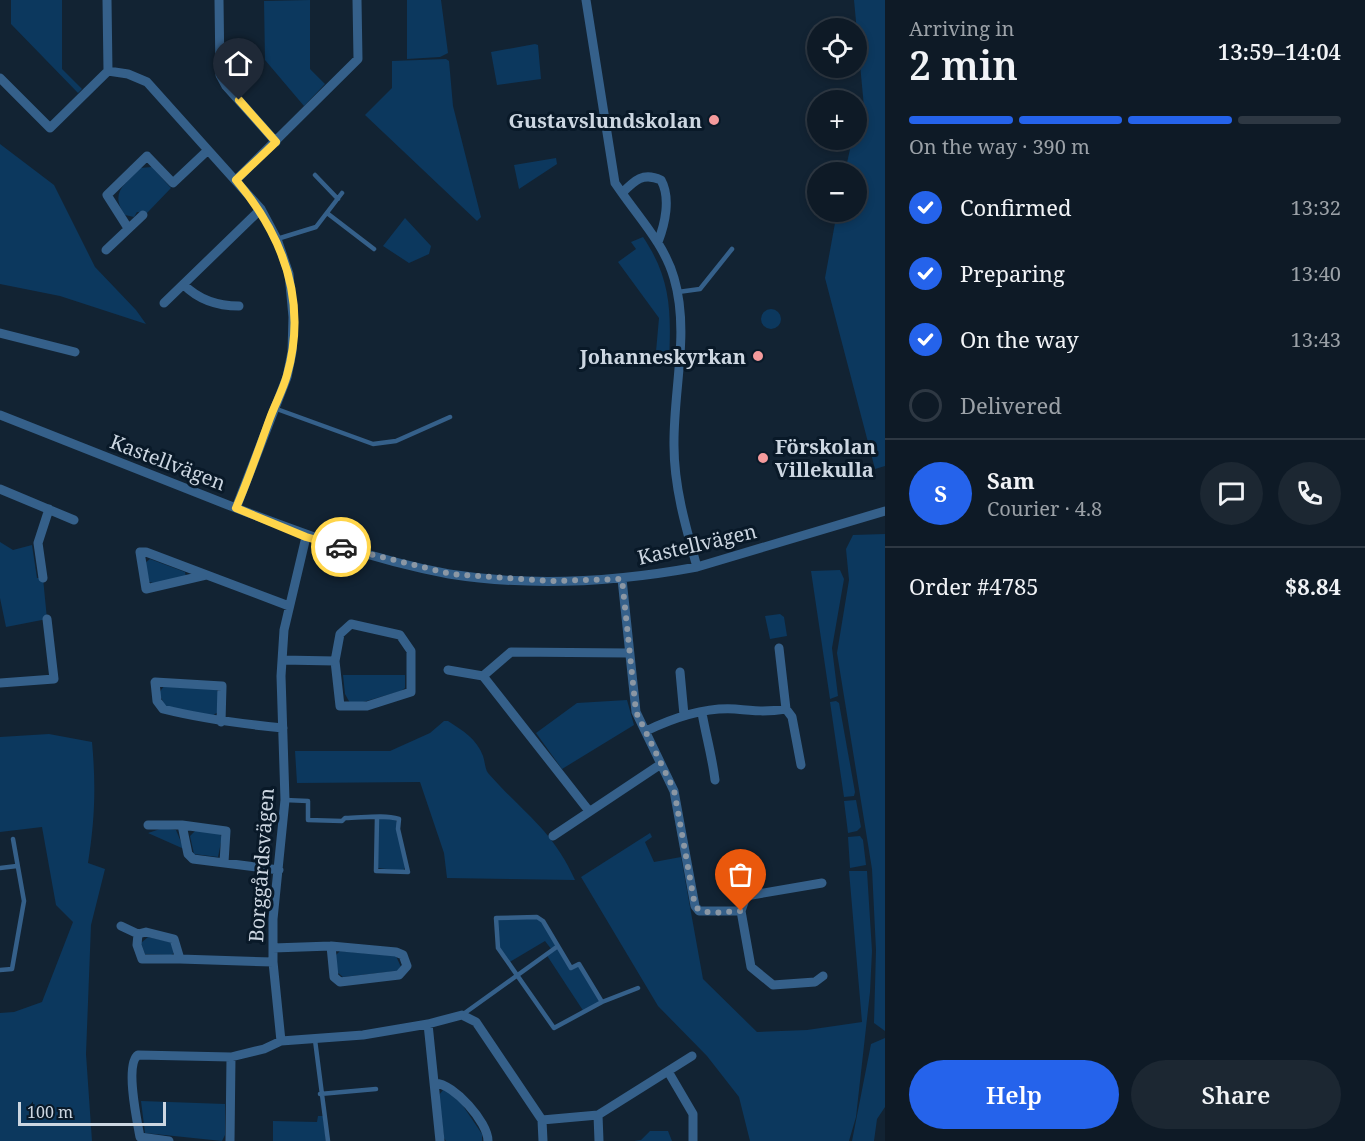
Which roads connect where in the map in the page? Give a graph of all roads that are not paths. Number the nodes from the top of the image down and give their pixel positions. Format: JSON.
{"nodes":[{"id":1,"x":107,"y":0,"type":"edge"},
{"id":2,"x":219,"y":0,"type":"edge"},
{"id":3,"x":357,"y":0,"type":"edge"},
{"id":4,"x":586,"y":0,"type":"edge"},
{"id":5,"x":108,"y":71,"type":"junction"},
{"id":6,"x":0,"y":78,"type":"edge"},
{"id":7,"x":276,"y":142,"type":"junction"},
{"id":8,"x":208,"y":150,"type":"junction"},
{"id":9,"x":315,"y":175,"type":"dead end"},
{"id":10,"x":236,"y":180,"type":"junction"},
{"id":11,"x":622,"y":193,"type":"junction"},
{"id":12,"x":342,"y":194,"type":"dead end"},
{"id":13,"x":338,"y":199,"type":"junction"},
{"id":14,"x":261,"y":209,"type":"junction"},
{"id":15,"x":327,"y":213,"type":"junction"},
{"id":16,"x":143,"y":215,"type":"dead end"},
{"id":17,"x":128,"y":228,"type":"junction"},
{"id":18,"x":277,"y":239,"type":"junction"},
{"id":19,"x":658,"y":242,"type":"junction"},
{"id":20,"x":374,"y":249,"type":"dead end"},
{"id":21,"x":732,"y":249,"type":"dead end"},
{"id":22,"x":106,"y":250,"type":"dead end"},
{"id":23,"x":184,"y":285,"type":"junction"},
{"id":24,"x":678,"y":292,"type":"junction"},
{"id":25,"x":164,"y":303,"type":"dead end"},
{"id":26,"x":239,"y":306,"type":"dead end"},
{"id":27,"x":0,"y":333,"type":"edge"},
{"id":28,"x":75,"y":352,"type":"dead end"},
{"id":29,"x":274,"y":408,"type":"junction"},
{"id":30,"x":0,"y":415,"type":"edge"},
{"id":31,"x":450,"y":417,"type":"dead end"},
{"id":32,"x":0,"y":489,"type":"edge"},
{"id":33,"x":236,"y":508,"type":"junction"},
{"id":34,"x":49,"y":509,"type":"junction"},
{"id":35,"x":885,"y":511,"type":"edge"},
{"id":36,"x":74,"y":520,"type":"dead end"},
{"id":37,"x":306,"y":537,"type":"junction"},
{"id":38,"x":697,"y":567,"type":"junction"},
{"id":39,"x":206,"y":575,"type":"junction"},
{"id":40,"x":43,"y":578,"type":"dead end"},
{"id":41,"x":622,"y":579,"type":"junction"},
{"id":42,"x":289,"y":606,"type":"junction"},
{"id":43,"x":47,"y":619,"type":"dead end"},
{"id":44,"x":779,"y":648,"type":"dead end"},
{"id":45,"x":628,"y":653,"type":"junction"},
{"id":46,"x":282,"y":660,"type":"junction"},
{"id":47,"x":335,"y":661,"type":"junction"},
{"id":48,"x":448,"y":670,"type":"dead end"},
{"id":49,"x":680,"y":672,"type":"dead end"},
{"id":50,"x":483,"y":676,"type":"junction"},
{"id":51,"x":0,"y":683,"type":"edge"},
{"id":52,"x":786,"y":709,"type":"junction"},
{"id":53,"x":702,"y":713,"type":"junction"},
{"id":54,"x":684,"y":715,"type":"junction"},
{"id":55,"x":222,"y":722,"type":"junction"},
{"id":56,"x":283,"y":728,"type":"junction"},
{"id":57,"x":646,"y":731,"type":"junction"},
{"id":58,"x":661,"y":764,"type":"junction"},
{"id":59,"x":801,"y":765,"type":"dead end"},
{"id":60,"x":715,"y":780,"type":"dead end"},
{"id":61,"x":285,"y":800,"type":"junction"},
{"id":62,"x":589,"y":811,"type":"junction"},
{"id":63,"x":377,"y":817,"type":"junction"},
{"id":64,"x":148,"y":825,"type":"dead end"},
{"id":65,"x":182,"y":825,"type":"junction"},
{"id":66,"x":553,"y":836,"type":"dead end"},
{"id":67,"x":13,"y":839,"type":"dead end"},
{"id":68,"x":738,"y":858,"type":"dead end"},
{"id":69,"x":224,"y":862,"type":"junction"},
{"id":70,"x":17,"y":866,"type":"junction"},
{"id":71,"x":0,"y":868,"type":"edge"},
{"id":72,"x":279,"y":870,"type":"junction"},
{"id":73,"x":822,"y":883,"type":"dead end"},
{"id":74,"x":746,"y":896,"type":"junction"},
{"id":75,"x":741,"y":911,"type":"junction"},
{"id":76,"x":121,"y":926,"type":"dead end"},
{"id":77,"x":138,"y":934,"type":"junction"},
{"id":78,"x":331,"y":946,"type":"junction"},
{"id":79,"x":558,"y":946,"type":"junction"},
{"id":80,"x":273,"y":948,"type":"junction"},
{"id":81,"x":180,"y":959,"type":"junction"},
{"id":82,"x":273,"y":962,"type":"junction"},
{"id":83,"x":0,"y":970,"type":"edge"},
{"id":84,"x":516,"y":974,"type":"junction"},
{"id":85,"x":823,"y":976,"type":"dead end"},
{"id":86,"x":638,"y":987,"type":"dead end"},
{"id":87,"x":602,"y":1002,"type":"junction"},
{"id":88,"x":462,"y":1015,"type":"junction"},
{"id":89,"x":428,"y":1024,"type":"junction"},
{"id":90,"x":315,"y":1040,"type":"junction"},
{"id":91,"x":281,"y":1041,"type":"junction"},
{"id":92,"x":692,"y":1056,"type":"dead end"},
{"id":93,"x":231,"y":1057,"type":"junction"},
{"id":94,"x":669,"y":1073,"type":"junction"},
{"id":95,"x":435,"y":1083,"type":"junction"},
{"id":96,"x":376,"y":1089,"type":"dead end"},
{"id":97,"x":320,"y":1094,"type":"junction"},
{"id":98,"x":598,"y":1115,"type":"junction"},
{"id":99,"x":542,"y":1120,"type":"junction"},
{"id":100,"x":169,"y":1141,"type":"edge"},
{"id":101,"x":230,"y":1141,"type":"edge"},
{"id":102,"x":328,"y":1141,"type":"edge"},
{"id":103,"x":440,"y":1141,"type":"edge"},
{"id":104,"x":488,"y":1141,"type":"edge"},
{"id":105,"x":543,"y":1141,"type":"edge"},
{"id":106,"x":598,"y":1141,"type":"edge"},
{"id":107,"x":693,"y":1141,"type":"edge"}],
"edges":[{"from":1,"to":5,"type":"street"},
{"from":2,"to":7,"type":"street"},
{"from":3,"to":7,"type":"street"},
{"from":4,"to":11,"type":"street"},
{"from":5,"to":6,"type":"street"},
{"from":5,"to":8,"type":"street"},
{"from":7,"to":10,"type":"street"},
{"from":8,"to":10,"type":"street"},
{"from":8,"to":17,"type":"street"},
{"from":9,"to":13,"type":"lane"},
{"from":10,"to":14,"type":"street"},
{"from":11,"to":19,"type":"street"},
{"from":11,"to":19,"type":"street"},
{"from":12,"to":13,"type":"lane"},
{"from":13,"to":15,"type":"lane"},
{"from":14,"to":18,"type":"street"},
{"from":14,"to":23,"type":"street"},
{"from":15,"to":18,"type":"lane"},
{"from":15,"to":20,"type":"lane"},
{"from":16,"to":17,"type":"street"},
{"from":17,"to":22,"type":"street"},
{"from":18,"to":29,"type":"street"},
{"from":19,"to":24,"type":"street"},
{"from":21,"to":24,"type":"lane"},
{"from":23,"to":25,"type":"street"},
{"from":23,"to":26,"type":"street"},
{"from":24,"to":38,"type":"street"},
{"from":27,"to":28,"type":"street"},
{"from":29,"to":31,"type":"lane"},
{"from":29,"to":33,"type":"street"},
{"from":30,"to":33,"type":"street","name":"Kastellvägen"},
{"from":32,"to":34,"type":"street"},
{"from":33,"to":37,"type":"street","name":"Kastellvägen"},
{"from":34,"to":36,"type":"street"},
{"from":34,"to":40,"type":"street"},
{"from":35,"to":38,"type":"street","name":"Kastellvägen"},
{"from":37,"to":41,"type":"street","name":"Kastellvägen"},
{"from":37,"to":42,"type":"street","name":"Borggårdsvägen"},
{"from":38,"to":41,"type":"street","name":"Kastellvägen"},
{"from":39,"to":39,"type":"street"},
{"from":39,"to":42,"type":"street"},
{"from":41,"to":45,"type":"street"},
{"from":42,"to":46,"type":"street","name":"Borggårdsvägen"},
{"from":43,"to":51,"type":"street"},
{"from":44,"to":52,"type":"street"},
{"from":45,"to":50,"type":"street"},
{"from":45,"to":57,"type":"street"},
{"from":46,"to":47,"type":"street"},
{"from":46,"to":56,"type":"street","name":"Borggårdsvägen"},
{"from":47,"to":47,"type":"street"},
{"from":48,"to":50,"type":"street"},
{"from":49,"to":54,"type":"street"},
{"from":50,"to":62,"type":"street"},
{"from":52,"to":53,"type":"street"},
{"from":52,"to":59,"type":"street"},
{"from":53,"to":54,"type":"street"},
{"from":53,"to":60,"type":"street"},
{"from":54,"to":57,"type":"street"},
{"from":55,"to":55,"type":"street"},
{"from":55,"to":56,"type":"street"},
{"from":56,"to":61,"type":"street","name":"Borggårdsvägen"},
{"from":57,"to":58,"type":"street"},
{"from":58,"to":62,"type":"street"},
{"from":58,"to":75,"type":"street"},
{"from":61,"to":63,"type":"lane"},
{"from":61,"to":72,"type":"street","name":"Borggårdsvägen"},
{"from":62,"to":66,"type":"street"},
{"from":63,"to":63,"type":"lane"},
{"from":64,"to":65,"type":"street"},
{"from":65,"to":69,"type":"street"},
{"from":65,"to":69,"type":"street"},
{"from":67,"to":70,"type":"lane"},
{"from":68,"to":74,"type":"street"},
{"from":69,"to":72,"type":"street"},
{"from":70,"to":71,"type":"lane"},
{"from":70,"to":83,"type":"lane"},
{"from":72,"to":80,"type":"street","name":"Borggårdsvägen"},
{"from":73,"to":74,"type":"street"},
{"from":74,"to":75,"type":"street"},
{"from":75,"to":85,"type":"street"},
{"from":76,"to":77,"type":"street"},
{"from":77,"to":81,"type":"street"},
{"from":77,"to":81,"type":"street"},
{"from":78,"to":78,"type":"street"},
{"from":78,"to":80,"type":"street"},
{"from":79,"to":84,"type":"lane"},
{"from":79,"to":84,"type":"lane"},
{"from":79,"to":87,"type":"lane"},
{"from":80,"to":82,"type":"street","name":"Borggårdsvägen"},
{"from":81,"to":82,"type":"street"},
{"from":82,"to":91,"type":"street","name":"Borggårdsvägen"},
{"from":84,"to":87,"type":"lane"},
{"from":84,"to":88,"type":"lane"},
{"from":86,"to":87,"type":"lane"},
{"from":88,"to":89,"type":"street"},
{"from":88,"to":99,"type":"street"},
{"from":89,"to":90,"type":"street"},
{"from":89,"to":95,"type":"street"},
{"from":90,"to":91,"type":"street"},
{"from":90,"to":97,"type":"lane"},
{"from":91,"to":93,"type":"street"},
{"from":92,"to":94,"type":"street"},
{"from":93,"to":100,"type":"street"},
{"from":93,"to":101,"type":"street"},
{"from":94,"to":98,"type":"street"},
{"from":94,"to":107,"type":"street"},
{"from":95,"to":103,"type":"street"},
{"from":95,"to":104,"type":"street"},
{"from":96,"to":97,"type":"lane"},
{"from":97,"to":102,"type":"lane"},
{"from":98,"to":99,"type":"street"},
{"from":98,"to":106,"type":"street"},
{"from":99,"to":105,"type":"street"}]}
